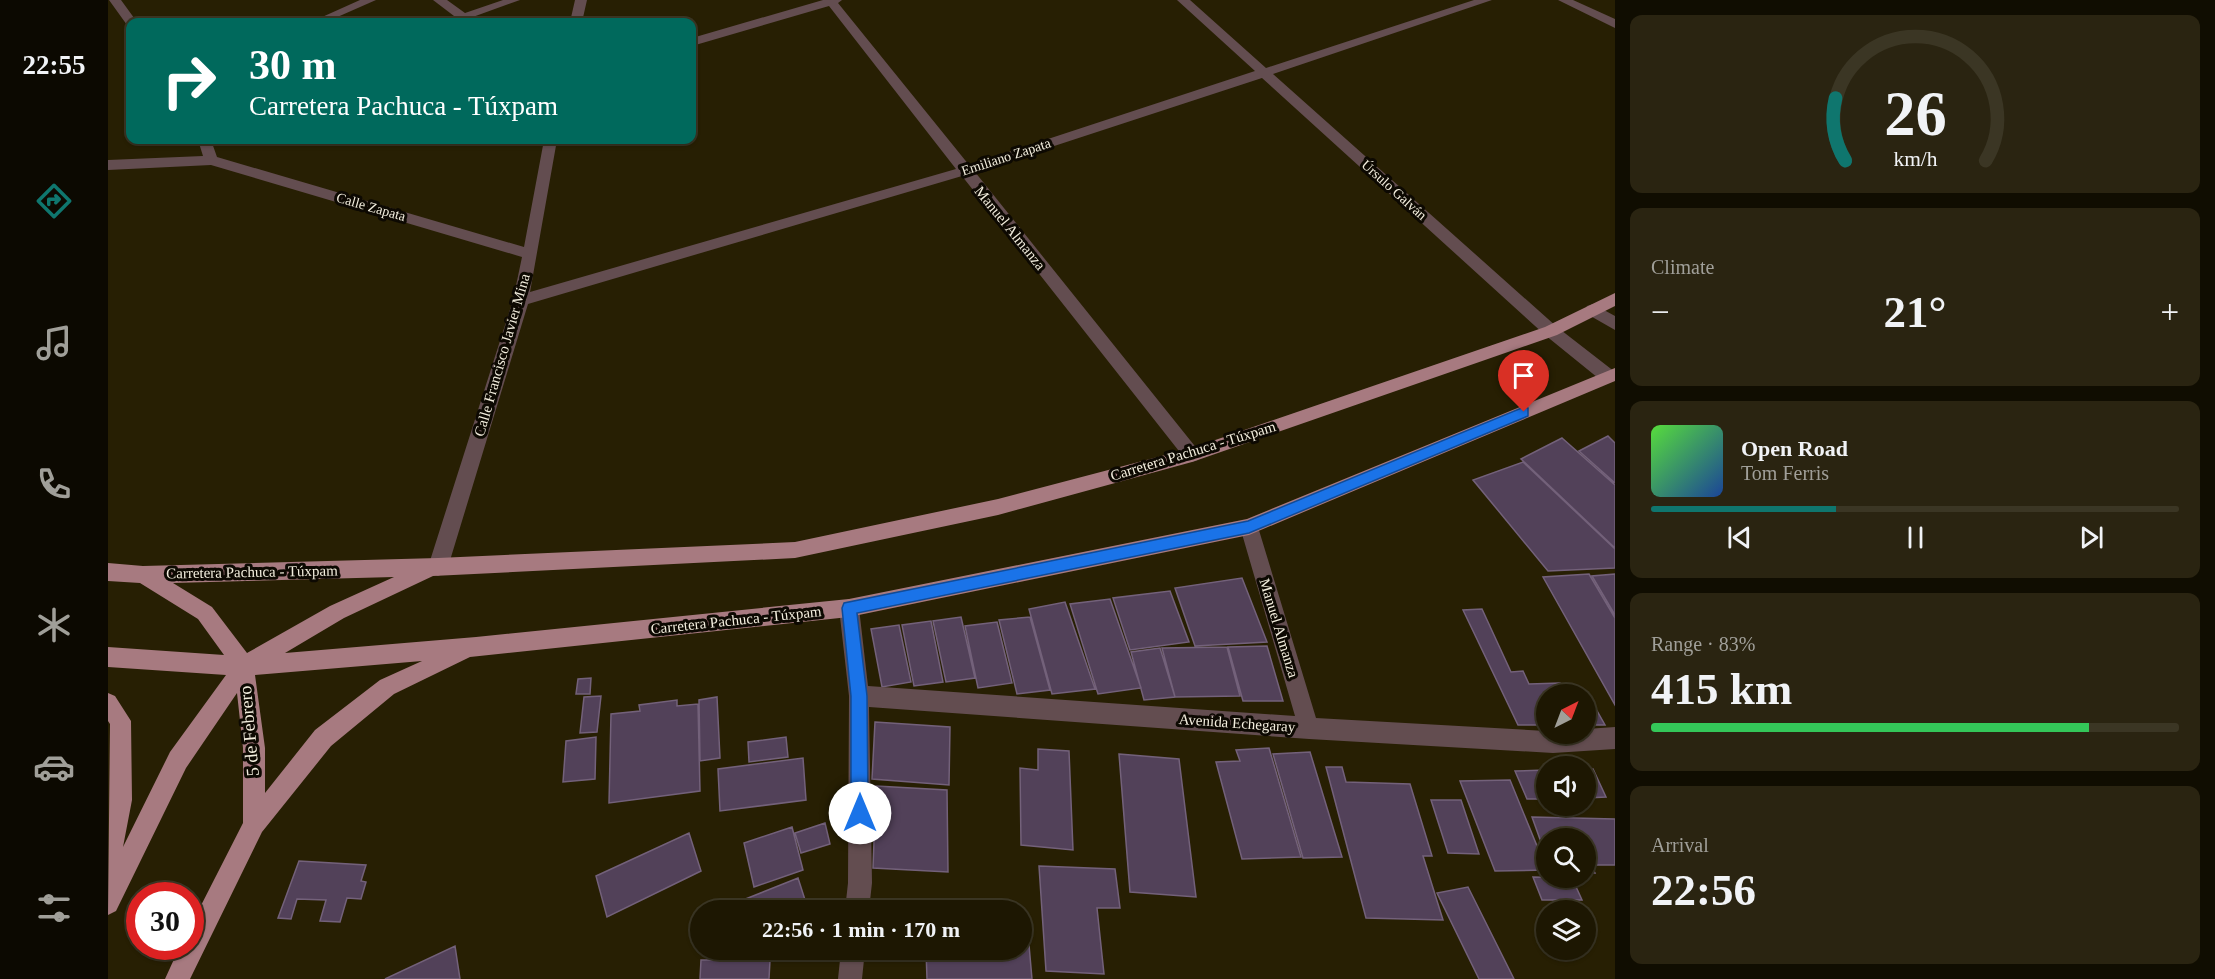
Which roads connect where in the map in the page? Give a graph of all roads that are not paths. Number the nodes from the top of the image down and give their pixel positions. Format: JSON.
{"nodes":[{"id":1,"x":115,"y":0,"type":"edge"},
{"id":2,"x":370,"y":0,"type":"edge"},
{"id":3,"x":440,"y":0,"type":"edge"},
{"id":4,"x":514,"y":0,"type":"edge"},
{"id":5,"x":581,"y":0,"type":"edge"},
{"id":6,"x":832,"y":0,"type":"edge"},
{"id":7,"x":1183,"y":0,"type":"edge"},
{"id":8,"x":1486,"y":0,"type":"edge"},
{"id":9,"x":1564,"y":0,"type":"edge"},
{"id":10,"x":463,"y":17,"type":"joint"},
{"id":11,"x":128,"y":18,"type":"edge"},
{"id":12,"x":327,"y":18,"type":"edge"},
{"id":13,"x":577,"y":18,"type":"edge"},
{"id":14,"x":1615,"y":24,"type":"edge"},
{"id":15,"x":696,"y":41,"type":"edge"},
{"id":16,"x":1262,"y":72,"type":"junction"},
{"id":17,"x":207,"y":144,"type":"edge"},
{"id":18,"x":550,"y":144,"type":"edge"},
{"id":19,"x":212,"y":160,"type":"junction"},
{"id":20,"x":108,"y":165,"type":"edge"},
{"id":21,"x":964,"y":171,"type":"junction"},
{"id":22,"x":530,"y":254,"type":"junction"},
{"id":23,"x":1615,"y":299,"type":"edge"},
{"id":24,"x":521,"y":300,"type":"junction"},
{"id":25,"x":1593,"y":310,"type":"junction"},
{"id":26,"x":1615,"y":324,"type":"edge"},
{"id":27,"x":1551,"y":331,"type":"junction"},
{"id":28,"x":1612,"y":375,"type":"edge"},
{"id":29,"x":1192,"y":455,"type":"junction"},
{"id":30,"x":1249,"y":527,"type":"junction"},
{"id":31,"x":438,"y":567,"type":"junction"},
{"id":32,"x":108,"y":572,"type":"edge"},
{"id":33,"x":143,"y":575,"type":"junction"},
{"id":34,"x":849,"y":608,"type":"junction"},
{"id":35,"x":476,"y":647,"type":"junction"},
{"id":36,"x":108,"y":657,"type":"edge"},
{"id":37,"x":244,"y":666,"type":"junction"},
{"id":38,"x":859,"y":696,"type":"junction"},
{"id":39,"x":108,"y":703,"type":"edge"},
{"id":40,"x":1309,"y":729,"type":"junction"},
{"id":41,"x":1615,"y":738,"type":"edge"},
{"id":42,"x":254,"y":824,"type":"junction"},
{"id":43,"x":108,"y":868,"type":"edge"},
{"id":44,"x":858,"y":900,"type":"edge"},
{"id":45,"x":108,"y":903,"type":"edge"},
{"id":46,"x":852,"y":960,"type":"edge"},
{"id":47,"x":177,"y":979,"type":"edge"},
{"id":48,"x":850,"y":979,"type":"edge"}],
"edges":[{"from":1,"to":11,"type":"street"},
{"from":2,"to":12,"type":"street"},
{"from":3,"to":10,"type":"street"},
{"from":4,"to":10,"type":"street"},
{"from":5,"to":13,"type":"street"},
{"from":6,"to":15,"type":"street"},
{"from":6,"to":21,"type":"street","name":"Manuel Almanza"},
{"from":7,"to":16,"type":"street","name":"Úrsulo Galván"},
{"from":8,"to":16,"type":"street","name":"Emiliano Zapata"},
{"from":9,"to":14,"type":"street"},
{"from":16,"to":21,"type":"street","name":"Emiliano Zapata"},
{"from":16,"to":27,"type":"street","name":"Úrsulo Galván"},
{"from":17,"to":19,"type":"street"},
{"from":18,"to":22,"type":"street","name":"Calle Francisco Javier Mina"},
{"from":19,"to":20,"type":"street","name":"Calle Zapata"},
{"from":19,"to":22,"type":"street","name":"Calle Zapata"},
{"from":21,"to":24,"type":"street","name":"Emiliano Zapata"},
{"from":21,"to":29,"type":"street","name":"Manuel Almanza"},
{"from":22,"to":24,"type":"street","name":"Calle Francisco Javier Mina"},
{"from":23,"to":25,"type":"main road","name":"Carretera Pachuca - Túxpam"},
{"from":24,"to":31,"type":"street","name":"Calle Francisco Javier Mina"},
{"from":25,"to":26,"type":"street"},
{"from":25,"to":27,"type":"main road","name":"Carretera Pachuca - Túxpam"},
{"from":27,"to":28,"type":"street","name":"Úrsulo Galván"},
{"from":27,"to":29,"type":"main road","name":"Carretera Pachuca - Túxpam"},
{"from":28,"to":30,"type":"main road","name":"Carretera Pachuca - Túxpam"},
{"from":29,"to":31,"type":"main road","name":"Carretera Pachuca - Túxpam"},
{"from":30,"to":34,"type":"main road","name":"Carretera Pachuca - Túxpam"},
{"from":30,"to":40,"type":"street","name":"Manuel Almanza"},
{"from":31,"to":33,"type":"main road","name":"Carretera Pachuca - Túxpam"},
{"from":31,"to":37,"type":"main road"},
{"from":32,"to":33,"type":"main road","name":"Carretera Pachuca - Túxpam"},
{"from":33,"to":37,"type":"main road"},
{"from":34,"to":35,"type":"main road","name":"Carretera Pachuca - Túxpam"},
{"from":34,"to":38,"type":"street"},
{"from":35,"to":37,"type":"main road","name":"Carretera Pachuca - Túxpam"},
{"from":35,"to":42,"type":"main road"},
{"from":36,"to":37,"type":"main road","name":"Carretera Pachuca - Túxpam"},
{"from":37,"to":42,"type":"main road","name":"5 de Febrero"},
{"from":37,"to":45,"type":"main road","name":"5 de Febrero"},
{"from":38,"to":40,"type":"street","name":"Avenida Echegaray"},
{"from":38,"to":44,"type":"street"},
{"from":39,"to":43,"type":"main road"},
{"from":40,"to":41,"type":"street","name":"Avenida Echegaray"},
{"from":42,"to":47,"type":"main road","name":"5 de Febrero"},
{"from":46,"to":48,"type":"street"}]}
